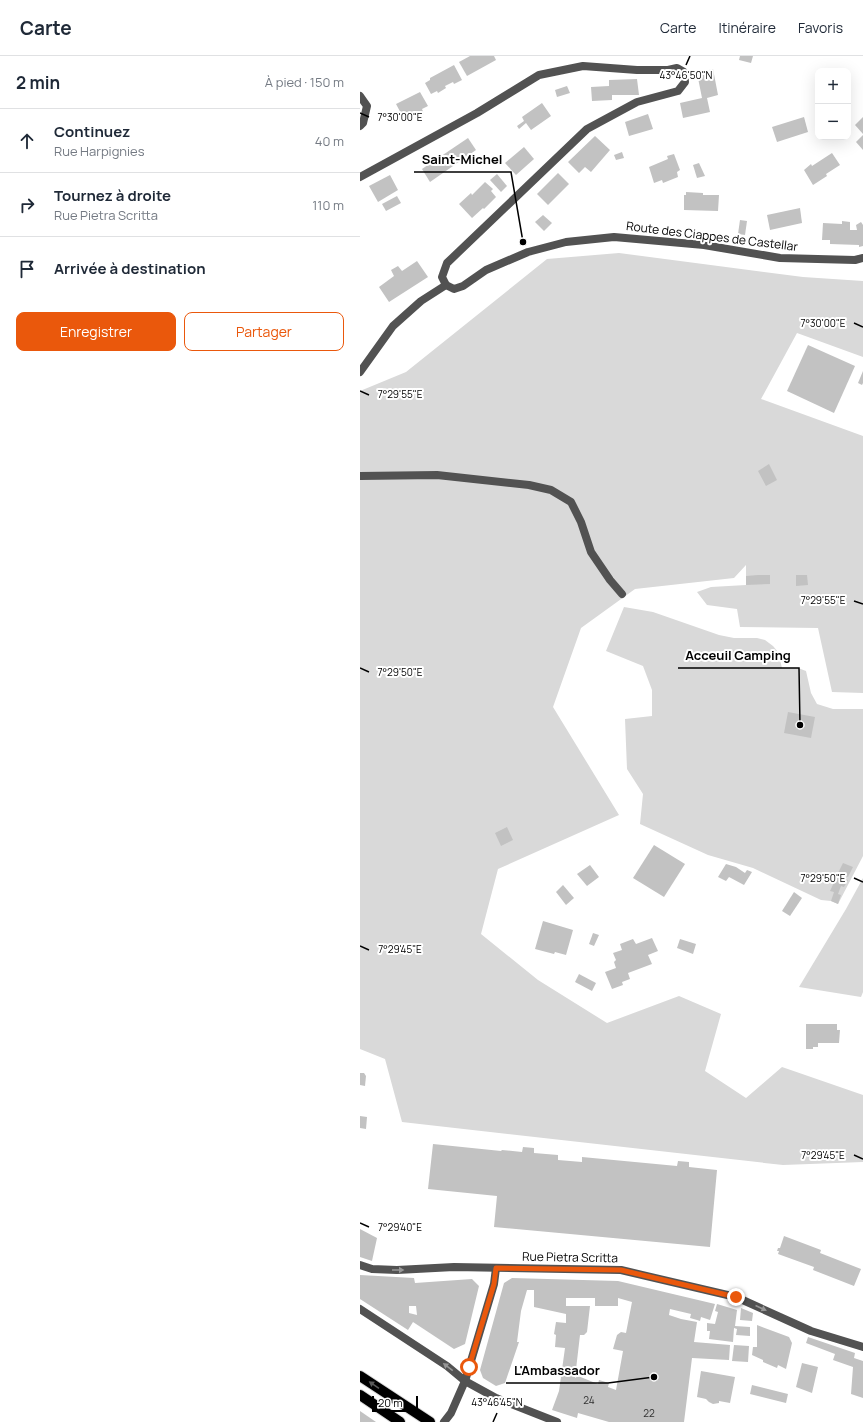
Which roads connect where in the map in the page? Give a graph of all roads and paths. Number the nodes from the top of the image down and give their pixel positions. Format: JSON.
{"nodes":[{"id":1,"x":360,"y":96,"type":"edge"},
{"id":2,"x":360,"y":126,"type":"edge"},
{"id":3,"x":360,"y":178,"type":"edge"},
{"id":4,"x":863,"y":258,"type":"edge"},
{"id":5,"x":446,"y":285,"type":"junction"},
{"id":6,"x":360,"y":372,"type":"edge"},
{"id":7,"x":360,"y":476,"type":"edge"},
{"id":8,"x":622,"y":594,"type":"dead end"},
{"id":9,"x":360,"y":1265,"type":"edge"},
{"id":10,"x":496,"y":1268,"type":"junction"},
{"id":11,"x":360,"y":1309,"type":"edge"},
{"id":12,"x":863,"y":1347,"type":"edge"},
{"id":13,"x":360,"y":1376,"type":"edge"},
{"id":14,"x":465,"y":1381,"type":"junction"},
{"id":15,"x":360,"y":1395,"type":"edge"},
{"id":16,"x":400,"y":1422,"type":"edge"},
{"id":17,"x":430,"y":1422,"type":"edge"},
{"id":18,"x":444,"y":1422,"type":"edge"},
{"id":19,"x":557,"y":1422,"type":"edge"}],
"edges":[{"from":1,"to":2,"type":"street"},
{"from":3,"to":5,"type":"street"},
{"from":4,"to":5,"type":"street","name":"Route des Ciappes de Castellar"},
{"from":5,"to":6,"type":"street"},
{"from":7,"to":8,"type":"street"},
{"from":9,"to":10,"type":"street","name":"Rue Pietra Scritta","one_way":true},
{"from":10,"to":12,"type":"street","name":"Rue Pietra Scritta","one_way":true},
{"from":10,"to":14,"type":"street"},
{"from":14,"to":11,"type":"street","one_way":true},
{"from":17,"to":13,"type":"main road","one_way":true},
{"from":14,"to":18,"type":"street"},
{"from":14,"to":19,"type":"street"},
{"from":15,"to":16,"type":"main road"}]}
